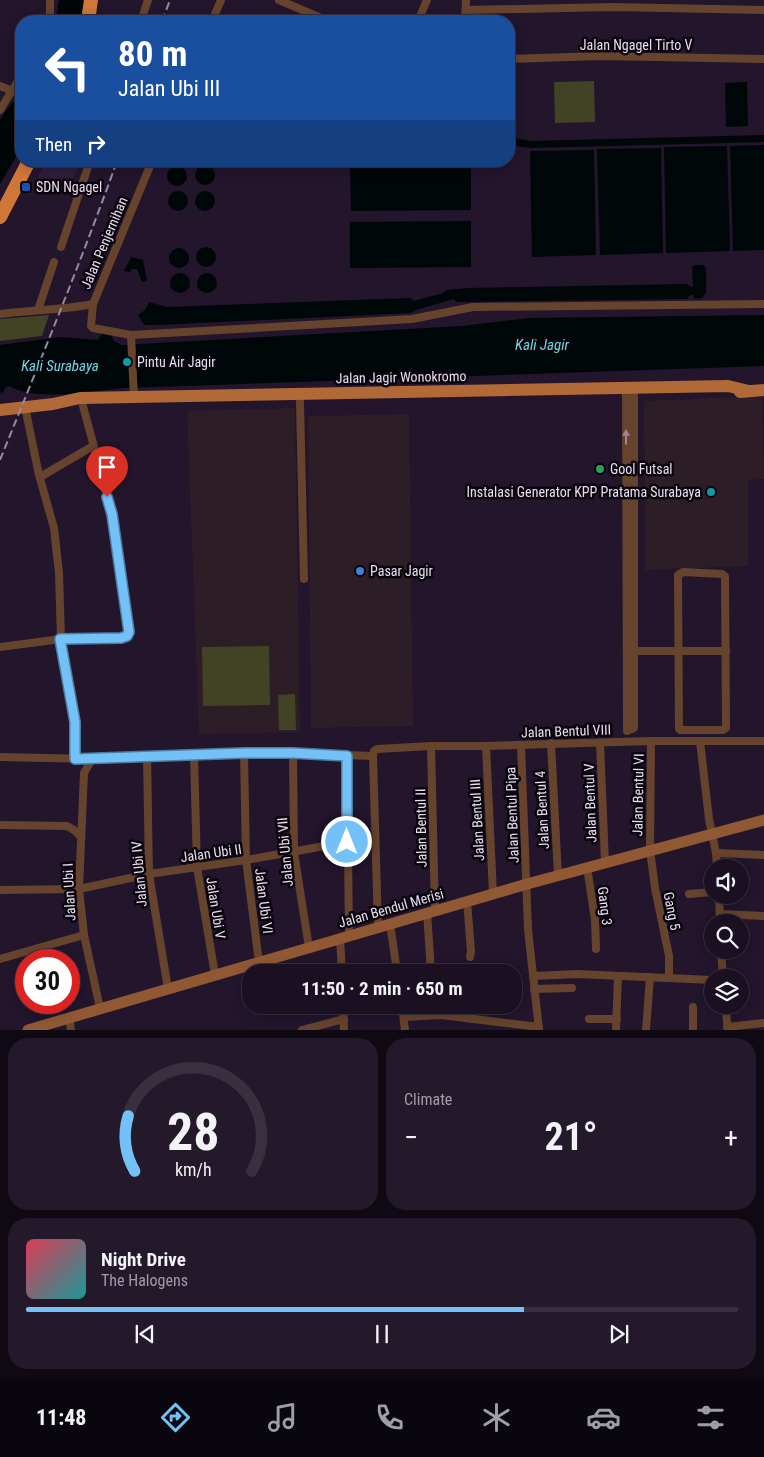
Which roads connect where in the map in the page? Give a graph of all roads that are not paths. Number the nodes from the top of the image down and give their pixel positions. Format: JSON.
{"nodes":[{"id":1,"x":50,"y":0,"type":"edge"},
{"id":2,"x":90,"y":0,"type":"edge"},
{"id":3,"x":148,"y":0,"type":"edge"},
{"id":4,"x":221,"y":0,"type":"edge"},
{"id":5,"x":279,"y":0,"type":"edge"},
{"id":6,"x":427,"y":0,"type":"edge"},
{"id":7,"x":466,"y":0,"type":"edge"},
{"id":8,"x":466,"y":10,"type":"junction"},
{"id":9,"x":764,"y":10,"type":"edge"},
{"id":10,"x":50,"y":15,"type":"edge"},
{"id":11,"x":89,"y":15,"type":"edge"},
{"id":12,"x":143,"y":15,"type":"edge"},
{"id":13,"x":215,"y":15,"type":"edge"},
{"id":14,"x":314,"y":15,"type":"edge"},
{"id":15,"x":421,"y":15,"type":"edge"},
{"id":16,"x":466,"y":15,"type":"edge"},
{"id":17,"x":515,"y":59,"type":"edge"},
{"id":18,"x":764,"y":59,"type":"edge"},
{"id":19,"x":0,"y":86,"type":"edge"},
{"id":20,"x":15,"y":86,"type":"edge"},
{"id":21,"x":12,"y":91,"type":"junction"},
{"id":22,"x":0,"y":110,"type":"edge"},
{"id":23,"x":26,"y":167,"type":"edge"},
{"id":24,"x":88,"y":167,"type":"edge"},
{"id":25,"x":150,"y":167,"type":"edge"},
{"id":26,"x":0,"y":217,"type":"edge"},
{"id":27,"x":61,"y":247,"type":"dead end"},
{"id":28,"x":54,"y":262,"type":"dead end"},
{"id":29,"x":93,"y":304,"type":"junction"},
{"id":30,"x":764,"y":304,"type":"edge"},
{"id":31,"x":38,"y":310,"type":"junction"},
{"id":32,"x":0,"y":314,"type":"edge"},
{"id":33,"x":132,"y":337,"type":"junction"},
{"id":34,"x":764,"y":390,"type":"edge"},
{"id":35,"x":630,"y":392,"type":"junction"},
{"id":36,"x":134,"y":393,"type":"junction"},
{"id":37,"x":510,"y":394,"type":"junction"},
{"id":38,"x":185,"y":400,"type":"junction"},
{"id":39,"x":300,"y":402,"type":"junction"},
{"id":40,"x":53,"y":404,"type":"junction"},
{"id":41,"x":83,"y":406,"type":"junction"},
{"id":42,"x":25,"y":407,"type":"junction"},
{"id":43,"x":0,"y":410,"type":"edge"},
{"id":44,"x":93,"y":446,"type":"junction"},
{"id":45,"x":40,"y":477,"type":"junction"},
{"id":46,"x":304,"y":579,"type":"dead end"},
{"id":47,"x":60,"y":639,"type":"junction"},
{"id":48,"x":0,"y":647,"type":"edge"},
{"id":49,"x":631,"y":652,"type":"junction"},
{"id":50,"x":680,"y":652,"type":"junction"},
{"id":51,"x":726,"y":652,"type":"junction"},
{"id":52,"x":651,"y":741,"type":"junction"},
{"id":53,"x":700,"y":741,"type":"junction"},
{"id":54,"x":764,"y":741,"type":"edge"},
{"id":55,"x":600,"y":742,"type":"junction"},
{"id":56,"x":551,"y":743,"type":"junction"},
{"id":57,"x":521,"y":745,"type":"junction"},
{"id":58,"x":431,"y":746,"type":"junction"},
{"id":59,"x":486,"y":746,"type":"junction"},
{"id":60,"x":244,"y":753,"type":"junction"},
{"id":61,"x":293,"y":753,"type":"junction"},
{"id":62,"x":146,"y":755,"type":"junction"},
{"id":63,"x":194,"y":755,"type":"junction"},
{"id":64,"x":76,"y":756,"type":"junction"},
{"id":65,"x":347,"y":756,"type":"junction"},
{"id":66,"x":373,"y":756,"type":"junction"},
{"id":67,"x":0,"y":758,"type":"edge"},
{"id":68,"x":92,"y":759,"type":"junction"},
{"id":69,"x":84,"y":773,"type":"junction"},
{"id":70,"x":764,"y":820,"type":"edge"},
{"id":71,"x":0,"y":825,"type":"edge"},
{"id":72,"x":712,"y":835,"type":"junction"},
{"id":73,"x":81,"y":837,"type":"junction"},
{"id":74,"x":347,"y":842,"type":"junction"},
{"id":75,"x":650,"y":850,"type":"junction"},
{"id":76,"x":294,"y":852,"type":"junction"},
{"id":77,"x":716,"y":853,"type":"junction"},
{"id":78,"x":764,"y":855,"type":"edge"},
{"id":79,"x":716,"y":859,"type":"edge"},
{"id":80,"x":246,"y":860,"type":"junction"},
{"id":81,"x":605,"y":862,"type":"junction"},
{"id":82,"x":197,"y":867,"type":"junction"},
{"id":83,"x":587,"y":867,"type":"junction"},
{"id":84,"x":149,"y":874,"type":"junction"},
{"id":85,"x":558,"y":875,"type":"junction"},
{"id":86,"x":527,"y":884,"type":"junction"},
{"id":87,"x":0,"y":890,"type":"edge"},
{"id":88,"x":78,"y":890,"type":"junction"},
{"id":89,"x":493,"y":893,"type":"junction"},
{"id":90,"x":704,"y":893,"type":"edge"},
{"id":91,"x":690,"y":894,"type":"dead end"},
{"id":92,"x":467,"y":901,"type":"junction"},
{"id":93,"x":431,"y":911,"type":"junction"},
{"id":94,"x":764,"y":916,"type":"edge"},
{"id":95,"x":749,"y":917,"type":"edge"},
{"id":96,"x":390,"y":924,"type":"junction"},
{"id":97,"x":378,"y":927,"type":"junction"},
{"id":98,"x":84,"y":936,"type":"junction"},
{"id":99,"x":344,"y":937,"type":"junction"},
{"id":100,"x":309,"y":948,"type":"junction"},
{"id":101,"x":596,"y":949,"type":"dead end"},
{"id":102,"x":470,"y":957,"type":"dead end"},
{"id":103,"x":0,"y":960,"type":"edge"},
{"id":104,"x":259,"y":962,"type":"junction"},
{"id":105,"x":342,"y":964,"type":"edge"},
{"id":106,"x":396,"y":964,"type":"edge"},
{"id":107,"x":431,"y":964,"type":"edge"},
{"id":108,"x":215,"y":975,"type":"junction"},
{"id":109,"x":532,"y":976,"type":"junction"},
{"id":110,"x":618,"y":976,"type":"junction"},
{"id":111,"x":650,"y":976,"type":"junction"},
{"id":112,"x":669,"y":978,"type":"junction"},
{"id":113,"x":704,"y":980,"type":"edge"},
{"id":114,"x":572,"y":988,"type":"dead end"},
{"id":115,"x":168,"y":989,"type":"junction"},
{"id":116,"x":534,"y":989,"type":"junction"},
{"id":117,"x":692,"y":1007,"type":"dead end"},
{"id":118,"x":100,"y":1008,"type":"junction"},
{"id":119,"x":344,"y":1014,"type":"edge"},
{"id":120,"x":404,"y":1014,"type":"edge"},
{"id":121,"x":726,"y":1014,"type":"edge"},
{"id":122,"x":434,"y":1015,"type":"joint"},
{"id":123,"x":404,"y":1017,"type":"junction"},
{"id":124,"x":69,"y":1018,"type":"junction"},
{"id":125,"x":344,"y":1019,"type":"junction"},
{"id":126,"x":617,"y":1019,"type":"junction"},
{"id":127,"x":589,"y":1020,"type":"dead end"},
{"id":128,"x":764,"y":1023,"type":"edge"},
{"id":129,"x":539,"y":1028,"type":"edge"},
{"id":130,"x":727,"y":1028,"type":"edge"},
{"id":131,"x":764,"y":1028,"type":"edge"},
{"id":132,"x":28,"y":1030,"type":"edge"},
{"id":133,"x":72,"y":1030,"type":"edge"},
{"id":134,"x":302,"y":1030,"type":"edge"},
{"id":135,"x":344,"y":1030,"type":"edge"},
{"id":136,"x":405,"y":1030,"type":"edge"},
{"id":137,"x":616,"y":1030,"type":"edge"},
{"id":138,"x":646,"y":1030,"type":"edge"},
{"id":139,"x":693,"y":1030,"type":"edge"},
{"id":140,"x":750,"y":1030,"type":"edge"}],
"edges":[{"from":1,"to":10,"type":"street"},
{"from":2,"to":11,"type":"highway"},
{"from":3,"to":12,"type":"street"},
{"from":4,"to":13,"type":"street"},
{"from":5,"to":14,"type":"street"},
{"from":6,"to":15,"type":"street"},
{"from":7,"to":8,"type":"street"},
{"from":8,"to":9,"type":"street"},
{"from":8,"to":16,"type":"street"},
{"from":17,"to":18,"type":"street","name":"Jalan Ngagel Tirto V"},
{"from":19,"to":21,"type":"street"},
{"from":20,"to":21,"type":"street"},
{"from":21,"to":22,"type":"street"},
{"from":23,"to":26,"type":"highway"},
{"from":24,"to":27,"type":"street"},
{"from":25,"to":29,"type":"street","name":"Jalan Penjernihan"},
{"from":28,"to":31,"type":"street"},
{"from":29,"to":31,"type":"street","name":"Jalan Penjernihan"},
{"from":29,"to":33,"type":"street"},
{"from":30,"to":33,"type":"street"},
{"from":31,"to":32,"type":"street","name":"Jalan Penjernihan"},
{"from":33,"to":36,"type":"street"},
{"from":34,"to":35,"type":"main road","name":"Jalan Jagir Wonokromo"},
{"from":35,"to":37,"type":"main road","name":"Jalan Jagir Wonokromo"},
{"from":35,"to":49,"type":"street"},
{"from":36,"to":38,"type":"main road","name":"Jalan Jagir Wonokromo"},
{"from":36,"to":40,"type":"main road","name":"Jalan Jagir Wonokromo"},
{"from":37,"to":38,"type":"main road","name":"Jalan Jagir Wonokromo"},
{"from":37,"to":39,"type":"main road","name":"Jalan Jagir Wonokromo"},
{"from":38,"to":39,"type":"main road","name":"Jalan Jagir Wonokromo"},
{"from":38,"to":41,"type":"main road","name":"Jalan Jagir Wonokromo"},
{"from":39,"to":46,"type":"street"},
{"from":40,"to":41,"type":"main road","name":"Jalan Jagir Wonokromo"},
{"from":40,"to":42,"type":"main road","name":"Jalan Jagir Wonokromo"},
{"from":41,"to":44,"type":"street"},
{"from":42,"to":43,"type":"main road","name":"Jalan Jagir Wonokromo"},
{"from":42,"to":45,"type":"street"},
{"from":44,"to":45,"type":"street"},
{"from":44,"to":47,"type":"street"},
{"from":45,"to":47,"type":"street"},
{"from":47,"to":48,"type":"street"},
{"from":47,"to":64,"type":"street"},
{"from":49,"to":49,"type":"street"},
{"from":49,"to":50,"type":"street"},
{"from":50,"to":51,"type":"street"},
{"from":50,"to":51,"type":"street"},
{"from":50,"to":51,"type":"street"},
{"from":52,"to":53,"type":"street","name":"Jalan Bentul VIII"},
{"from":52,"to":55,"type":"street","name":"Jalan Bentul VIII"},
{"from":52,"to":75,"type":"street","name":"Jalan Bentul VI"},
{"from":53,"to":54,"type":"street","name":"Jalan Bentul VIII"},
{"from":53,"to":72,"type":"street"},
{"from":55,"to":56,"type":"street","name":"Jalan Bentul VIII"},
{"from":55,"to":81,"type":"street","name":"Jalan Bentul V"},
{"from":56,"to":57,"type":"street","name":"Jalan Bentul VIII"},
{"from":56,"to":85,"type":"street","name":"Jalan Bentul 4"},
{"from":57,"to":59,"type":"street","name":"Jalan Bentul VIII"},
{"from":57,"to":86,"type":"street","name":"Jalan Bentul Pipa"},
{"from":58,"to":59,"type":"street","name":"Jalan Bentul VIII"},
{"from":58,"to":66,"type":"street","name":"Jalan Bentul VIII"},
{"from":58,"to":93,"type":"street","name":"Jalan Bentul II"},
{"from":59,"to":89,"type":"street","name":"Jalan Bentul III"},
{"from":60,"to":61,"type":"street"},
{"from":60,"to":63,"type":"street"},
{"from":60,"to":80,"type":"street","name":"Jalan Ubi VI"},
{"from":61,"to":65,"type":"street"},
{"from":61,"to":76,"type":"street","name":"Jalan Ubi VII"},
{"from":62,"to":63,"type":"street"},
{"from":62,"to":68,"type":"street"},
{"from":62,"to":84,"type":"street","name":"Jalan Ubi IV"},
{"from":63,"to":82,"type":"street","name":"Jalan Ubi V"},
{"from":64,"to":67,"type":"street"},
{"from":64,"to":68,"type":"street"},
{"from":64,"to":69,"type":"street","name":"Jalan Ubi I"},
{"from":65,"to":66,"type":"street"},
{"from":65,"to":74,"type":"street"},
{"from":66,"to":97,"type":"street"},
{"from":68,"to":69,"type":"street","name":"Jalan Ubi I"},
{"from":69,"to":73,"type":"street","name":"Jalan Ubi I"},
{"from":70,"to":72,"type":"street","name":"Jalan Bendul Merisi"},
{"from":71,"to":73,"type":"street"},
{"from":72,"to":75,"type":"street","name":"Jalan Bendul Merisi"},
{"from":72,"to":77,"type":"street"},
{"from":73,"to":88,"type":"street","name":"Jalan Ubi I"},
{"from":74,"to":76,"type":"street","name":"Jalan Ubi II"},
{"from":74,"to":99,"type":"street"},
{"from":75,"to":81,"type":"street","name":"Jalan Bendul Merisi"},
{"from":75,"to":112,"type":"street","name":"Gang 5"},
{"from":76,"to":80,"type":"street","name":"Jalan Ubi II"},
{"from":76,"to":100,"type":"street","name":"Jalan Ubi VII"},
{"from":77,"to":78,"type":"street"},
{"from":77,"to":79,"type":"street"},
{"from":80,"to":82,"type":"street","name":"Jalan Ubi II"},
{"from":80,"to":104,"type":"street","name":"Jalan Ubi VI"},
{"from":81,"to":83,"type":"street","name":"Jalan Bendul Merisi"},
{"from":82,"to":84,"type":"street","name":"Jalan Ubi II"},
{"from":82,"to":108,"type":"street","name":"Jalan Ubi V"},
{"from":83,"to":85,"type":"street","name":"Jalan Bendul Merisi"},
{"from":83,"to":101,"type":"street","name":"Gang 3"},
{"from":84,"to":88,"type":"street","name":"Jalan Ubi II"},
{"from":84,"to":115,"type":"street","name":"Jalan Ubi IV"},
{"from":85,"to":86,"type":"street","name":"Jalan Bendul Merisi"},
{"from":86,"to":89,"type":"street","name":"Jalan Bendul Merisi"},
{"from":86,"to":109,"type":"street","name":"Jalan Bentul Pipa"},
{"from":87,"to":88,"type":"street","name":"Jalan Ubi II"},
{"from":88,"to":98,"type":"street","name":"Jalan Ubi I"},
{"from":89,"to":92,"type":"street","name":"Jalan Bendul Merisi"},
{"from":90,"to":91,"type":"street"},
{"from":92,"to":93,"type":"street","name":"Jalan Bendul Merisi"},
{"from":92,"to":102,"type":"street"},
{"from":93,"to":96,"type":"street","name":"Jalan Bendul Merisi"},
{"from":93,"to":107,"type":"street","name":"Jalan Bentul II"},
{"from":94,"to":95,"type":"street"},
{"from":96,"to":97,"type":"street","name":"Jalan Bendul Merisi"},
{"from":96,"to":106,"type":"street"},
{"from":97,"to":99,"type":"street","name":"Jalan Bendul Merisi"},
{"from":98,"to":103,"type":"street"},
{"from":98,"to":118,"type":"street","name":"Jalan Ubi I"},
{"from":99,"to":100,"type":"street","name":"Jalan Bendul Merisi"},
{"from":99,"to":105,"type":"street"},
{"from":100,"to":104,"type":"street","name":"Jalan Bendul Merisi"},
{"from":104,"to":108,"type":"street","name":"Jalan Bendul Merisi"},
{"from":108,"to":115,"type":"street","name":"Jalan Bendul Merisi"},
{"from":109,"to":110,"type":"street"},
{"from":109,"to":116,"type":"street","name":"Jalan Bentul Pipa"},
{"from":110,"to":111,"type":"street"},
{"from":110,"to":126,"type":"street"},
{"from":111,"to":112,"type":"street"},
{"from":111,"to":138,"type":"street"},
{"from":112,"to":113,"type":"street"},
{"from":114,"to":116,"type":"street"},
{"from":115,"to":118,"type":"street","name":"Jalan Bendul Merisi"},
{"from":116,"to":129,"type":"street","name":"Jalan Bentul Pipa"},
{"from":117,"to":139,"type":"street"},
{"from":118,"to":124,"type":"street","name":"Jalan Bendul Merisi"},
{"from":119,"to":125,"type":"street"},
{"from":120,"to":123,"type":"street"},
{"from":121,"to":130,"type":"street"},
{"from":122,"to":123,"type":"street"},
{"from":122,"to":129,"type":"street"},
{"from":123,"to":136,"type":"street"},
{"from":124,"to":132,"type":"street","name":"Jalan Bendul Merisi"},
{"from":124,"to":133,"type":"street"},
{"from":125,"to":134,"type":"street"},
{"from":125,"to":135,"type":"street"},
{"from":126,"to":127,"type":"street"},
{"from":126,"to":137,"type":"street"},
{"from":128,"to":130,"type":"street"},
{"from":131,"to":140,"type":"street"}]}
